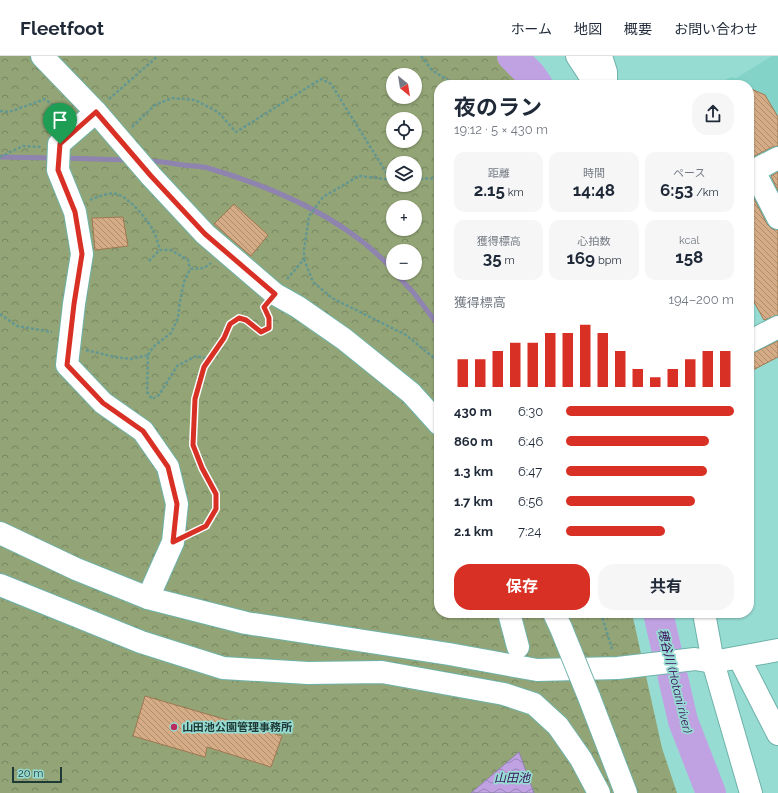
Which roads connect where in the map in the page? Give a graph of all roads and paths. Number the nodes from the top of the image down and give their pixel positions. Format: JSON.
{"nodes":[{"id":1,"x":42,"y":56,"type":"edge"},
{"id":2,"x":158,"y":56,"type":"edge"},
{"id":3,"x":421,"y":56,"type":"edge"},
{"id":4,"x":577,"y":56,"type":"edge"},
{"id":5,"x":601,"y":56,"type":"edge"},
{"id":6,"x":447,"y":80,"type":"edge"},
{"id":7,"x":593,"y":80,"type":"edge"},
{"id":8,"x":606,"y":80,"type":"edge"},
{"id":9,"x":0,"y":111,"type":"edge"},
{"id":10,"x":96,"y":112,"type":"junction"},
{"id":11,"x":119,"y":140,"type":"junction"},
{"id":12,"x":61,"y":145,"type":"junction"},
{"id":13,"x":0,"y":157,"type":"edge"},
{"id":14,"x":778,"y":158,"type":"edge"},
{"id":15,"x":386,"y":171,"type":"edge"},
{"id":16,"x":754,"y":171,"type":"edge"},
{"id":17,"x":754,"y":176,"type":"edge"},
{"id":18,"x":434,"y":178,"type":"edge"},
{"id":19,"x":386,"y":179,"type":"edge"},
{"id":20,"x":422,"y":179,"type":"edge"},
{"id":21,"x":72,"y":206,"type":"junction"},
{"id":22,"x":778,"y":218,"type":"edge"},
{"id":23,"x":222,"y":249,"type":"junction"},
{"id":24,"x":160,"y":250,"type":"junction"},
{"id":25,"x":304,"y":259,"type":"junction"},
{"id":26,"x":149,"y":261,"type":"dead end"},
{"id":27,"x":190,"y":269,"type":"junction"},
{"id":28,"x":275,"y":294,"type":"junction"},
{"id":29,"x":0,"y":314,"type":"edge"},
{"id":30,"x":778,"y":327,"type":"edge"},
{"id":31,"x":754,"y":335,"type":"edge"},
{"id":32,"x":70,"y":341,"type":"junction"},
{"id":33,"x":148,"y":355,"type":"junction"},
{"id":34,"x":434,"y":358,"type":"edge"},
{"id":35,"x":209,"y":359,"type":"junction"},
{"id":36,"x":434,"y":420,"type":"edge"},
{"id":37,"x":0,"y":533,"type":"edge"},
{"id":38,"x":173,"y":542,"type":"junction"},
{"id":39,"x":0,"y":585,"type":"edge"},
{"id":40,"x":148,"y":598,"type":"junction"},
{"id":41,"x":510,"y":618,"type":"edge"},
{"id":42,"x":603,"y":618,"type":"edge"},
{"id":43,"x":704,"y":618,"type":"edge"},
{"id":44,"x":558,"y":621,"type":"edge"},
{"id":45,"x":518,"y":647,"type":"dead end"},
{"id":46,"x":778,"y":650,"type":"edge"},
{"id":47,"x":739,"y":658,"type":"junction"},
{"id":48,"x":704,"y":661,"type":"junction"},
{"id":49,"x":623,"y":668,"type":"junction"},
{"id":50,"x":778,"y":734,"type":"edge"},
{"id":51,"x":599,"y":793,"type":"edge"},
{"id":52,"x":626,"y":793,"type":"edge"},
{"id":53,"x":751,"y":793,"type":"edge"}],
"edges":[{"from":1,"to":10,"type":"street"},
{"from":2,"to":10,"type":"path"},
{"from":3,"to":6,"type":"path"},
{"from":4,"to":7,"type":"street"},
{"from":5,"to":8,"type":"street"},
{"from":9,"to":12,"type":"path"},
{"from":10,"to":11,"type":"street"},
{"from":10,"to":12,"type":"street"},
{"from":11,"to":15,"type":"path"},
{"from":11,"to":23,"type":"street"},
{"from":12,"to":13,"type":"path"},
{"from":12,"to":21,"type":"street"},
{"from":14,"to":16,"type":"street"},
{"from":17,"to":22,"type":"street"},
{"from":18,"to":20,"type":"path"},
{"from":19,"to":25,"type":"path"},
{"from":21,"to":24,"type":"path"},
{"from":21,"to":32,"type":"street"},
{"from":23,"to":27,"type":"path"},
{"from":23,"to":28,"type":"street"},
{"from":24,"to":26,"type":"path"},
{"from":24,"to":27,"type":"path"},
{"from":25,"to":28,"type":"path"},
{"from":25,"to":34,"type":"path"},
{"from":27,"to":33,"type":"path"},
{"from":28,"to":35,"type":"path"},
{"from":28,"to":36,"type":"street"},
{"from":29,"to":32,"type":"path"},
{"from":30,"to":31,"type":"street"},
{"from":32,"to":33,"type":"path"},
{"from":32,"to":38,"type":"street"},
{"from":33,"to":35,"type":"path"},
{"from":35,"to":38,"type":"path"},
{"from":37,"to":40,"type":"street"},
{"from":38,"to":40,"type":"street"},
{"from":39,"to":51,"type":"street"},
{"from":40,"to":49,"type":"street"},
{"from":41,"to":45,"type":"street"},
{"from":42,"to":49,"type":"path"},
{"from":43,"to":48,"type":"street"},
{"from":44,"to":52,"type":"street","bridge":true},
{"from":46,"to":47,"type":"street"},
{"from":47,"to":48,"type":"street"},
{"from":47,"to":50,"type":"street"},
{"from":48,"to":49,"type":"street"},
{"from":48,"to":53,"type":"street"}]}
